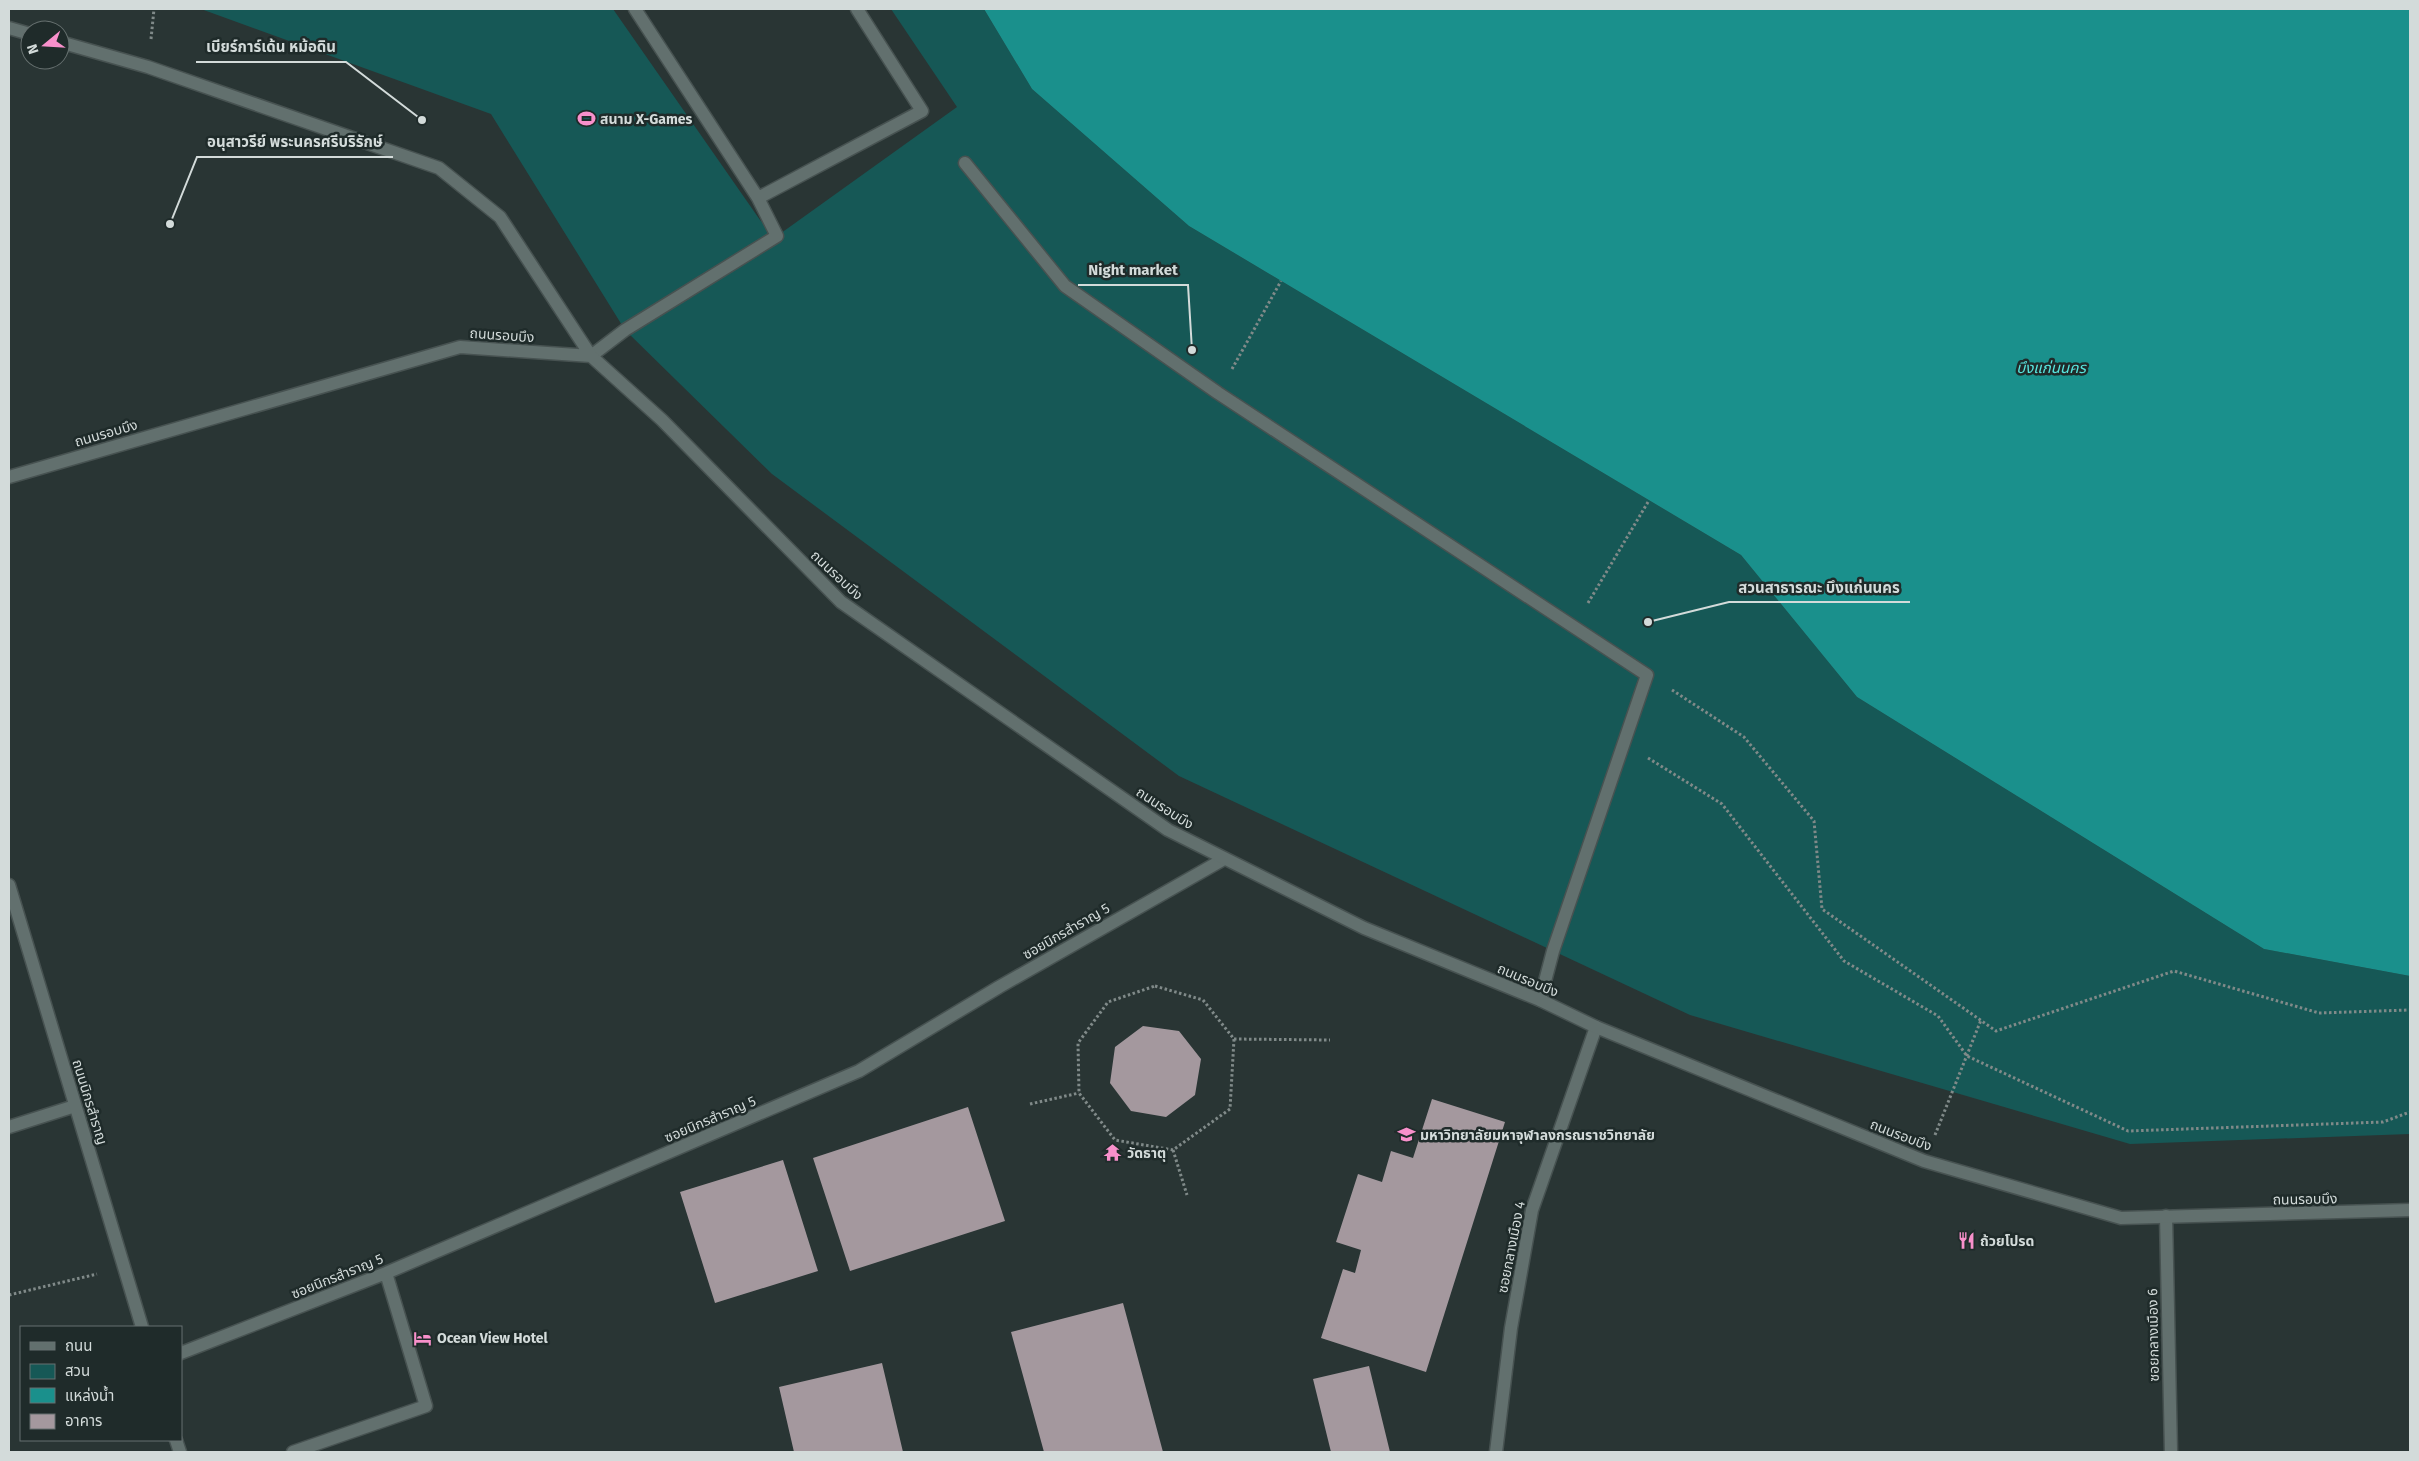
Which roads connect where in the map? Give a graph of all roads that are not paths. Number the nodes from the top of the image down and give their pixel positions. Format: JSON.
{"nodes":[{"id":1,"x":635,"y":9,"type":"edge"},
{"id":2,"x":857,"y":9,"type":"edge"},
{"id":3,"x":70,"y":45,"type":"edge"},
{"id":4,"x":965,"y":163,"type":"dead end"},
{"id":5,"x":758,"y":198,"type":"junction"},
{"id":6,"x":591,"y":356,"type":"junction"},
{"id":7,"x":9,"y":477,"type":"edge"},
{"id":8,"x":1224,"y":859,"type":"junction"},
{"id":9,"x":9,"y":885,"type":"edge"},
{"id":10,"x":1540,"y":1000,"type":"junction"},
{"id":11,"x":1596,"y":1027,"type":"junction"},
{"id":12,"x":75,"y":1106,"type":"junction"},
{"id":13,"x":9,"y":1127,"type":"edge"},
{"id":14,"x":2410,"y":1210,"type":"edge"},
{"id":15,"x":2166,"y":1216,"type":"junction"},
{"id":16,"x":386,"y":1273,"type":"junction"},
{"id":17,"x":142,"y":1326,"type":"edge"},
{"id":18,"x":182,"y":1353,"type":"edge"},
{"id":19,"x":293,"y":1452,"type":"edge"},
{"id":20,"x":1496,"y":1452,"type":"edge"},
{"id":21,"x":2171,"y":1452,"type":"edge"}],
"edges":[{"from":1,"to":5,"type":"street"},
{"from":2,"to":5,"type":"street"},
{"from":3,"to":6,"type":"street"},
{"from":4,"to":10,"type":"street"},
{"from":5,"to":6,"type":"street"},
{"from":6,"to":7,"type":"street","name":"ถนนรอบบึง"},
{"from":6,"to":8,"type":"street","name":"ถนนรอบบึง"},
{"from":8,"to":10,"type":"street","name":"ถนนรอบบึง"},
{"from":8,"to":16,"type":"street","name":"ซอยนิกรสำราญ 5"},
{"from":9,"to":12,"type":"street","name":"ถนนนิกรสำราญ"},
{"from":10,"to":11,"type":"street","name":"ถนนรอบบึง"},
{"from":11,"to":15,"type":"street","name":"ถนนรอบบึง"},
{"from":11,"to":20,"type":"street","name":"ซอยกลางเมือง 4"},
{"from":12,"to":13,"type":"street"},
{"from":12,"to":17,"type":"street","name":"ถนนนิกรสำราญ"},
{"from":14,"to":15,"type":"street","name":"ถนนรอบบึง"},
{"from":15,"to":21,"type":"street","name":"ซอยกลางเมือง 6"},
{"from":16,"to":18,"type":"street","name":"ซอยนิกรสำราญ 5"},
{"from":16,"to":19,"type":"street"}]}
